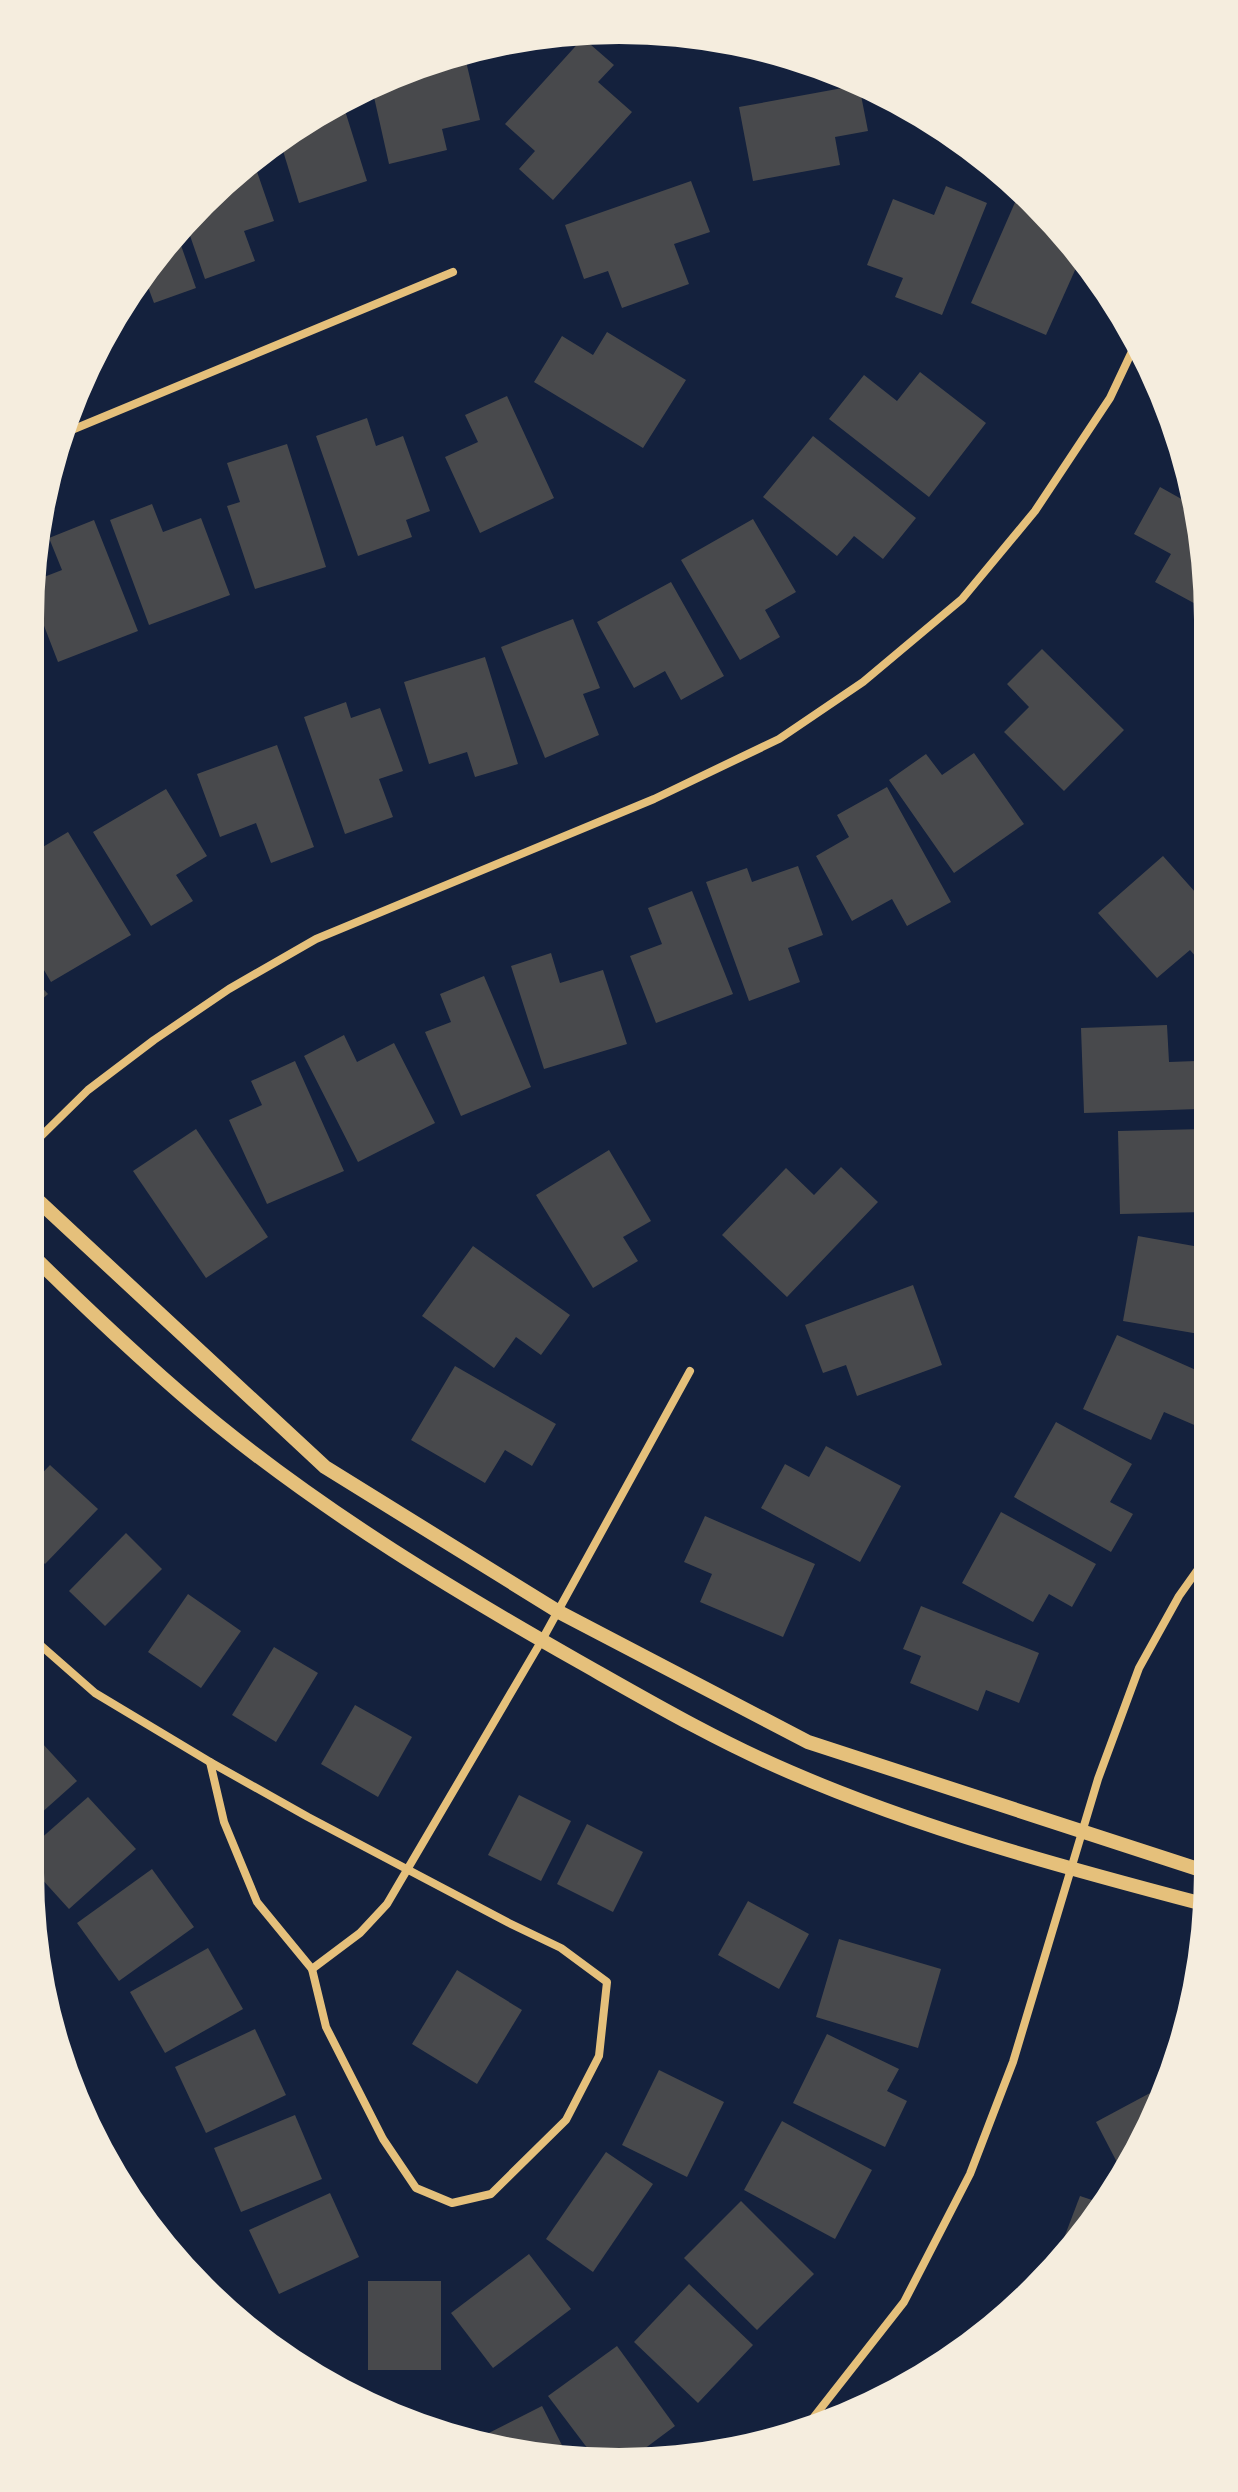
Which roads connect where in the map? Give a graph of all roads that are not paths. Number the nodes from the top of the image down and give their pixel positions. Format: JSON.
{"nodes":[{"id":1,"x":453,"y":272,"type":"dead end"},
{"id":2,"x":1130,"y":356,"type":"edge"},
{"id":3,"x":77,"y":428,"type":"edge"},
{"id":4,"x":44,"y":1133,"type":"edge"},
{"id":5,"x":44,"y":1206,"type":"edge"},
{"id":6,"x":44,"y":1267,"type":"edge"},
{"id":7,"x":690,"y":1371,"type":"dead end"},
{"id":8,"x":1194,"y":1575,"type":"edge"},
{"id":9,"x":559,"y":1612,"type":"junction"},
{"id":10,"x":542,"y":1640,"type":"junction"},
{"id":11,"x":44,"y":1648,"type":"edge"},
{"id":12,"x":210,"y":1762,"type":"junction"},
{"id":13,"x":1082,"y":1831,"type":"junction"},
{"id":14,"x":408,"y":1868,"type":"junction"},
{"id":15,"x":1194,"y":1868,"type":"edge"},
{"id":16,"x":1070,"y":1869,"type":"junction"},
{"id":17,"x":1193,"y":1901,"type":"edge"},
{"id":18,"x":312,"y":1969,"type":"junction"},
{"id":19,"x":818,"y":2412,"type":"edge"}],
"edges":[{"from":1,"to":3,"type":"street"},
{"from":2,"to":4,"type":"street"},
{"from":5,"to":9,"type":"street"},
{"from":6,"to":10,"type":"street"},
{"from":7,"to":9,"type":"street"},
{"from":8,"to":13,"type":"street"},
{"from":9,"to":10,"type":"street"},
{"from":9,"to":13,"type":"street"},
{"from":10,"to":14,"type":"street"},
{"from":10,"to":16,"type":"street"},
{"from":11,"to":12,"type":"street"},
{"from":12,"to":14,"type":"street"},
{"from":12,"to":18,"type":"street"},
{"from":13,"to":15,"type":"street"},
{"from":13,"to":16,"type":"street"},
{"from":14,"to":18,"type":"street"},
{"from":14,"to":18,"type":"street"},
{"from":16,"to":17,"type":"street"},
{"from":16,"to":19,"type":"street"}]}
